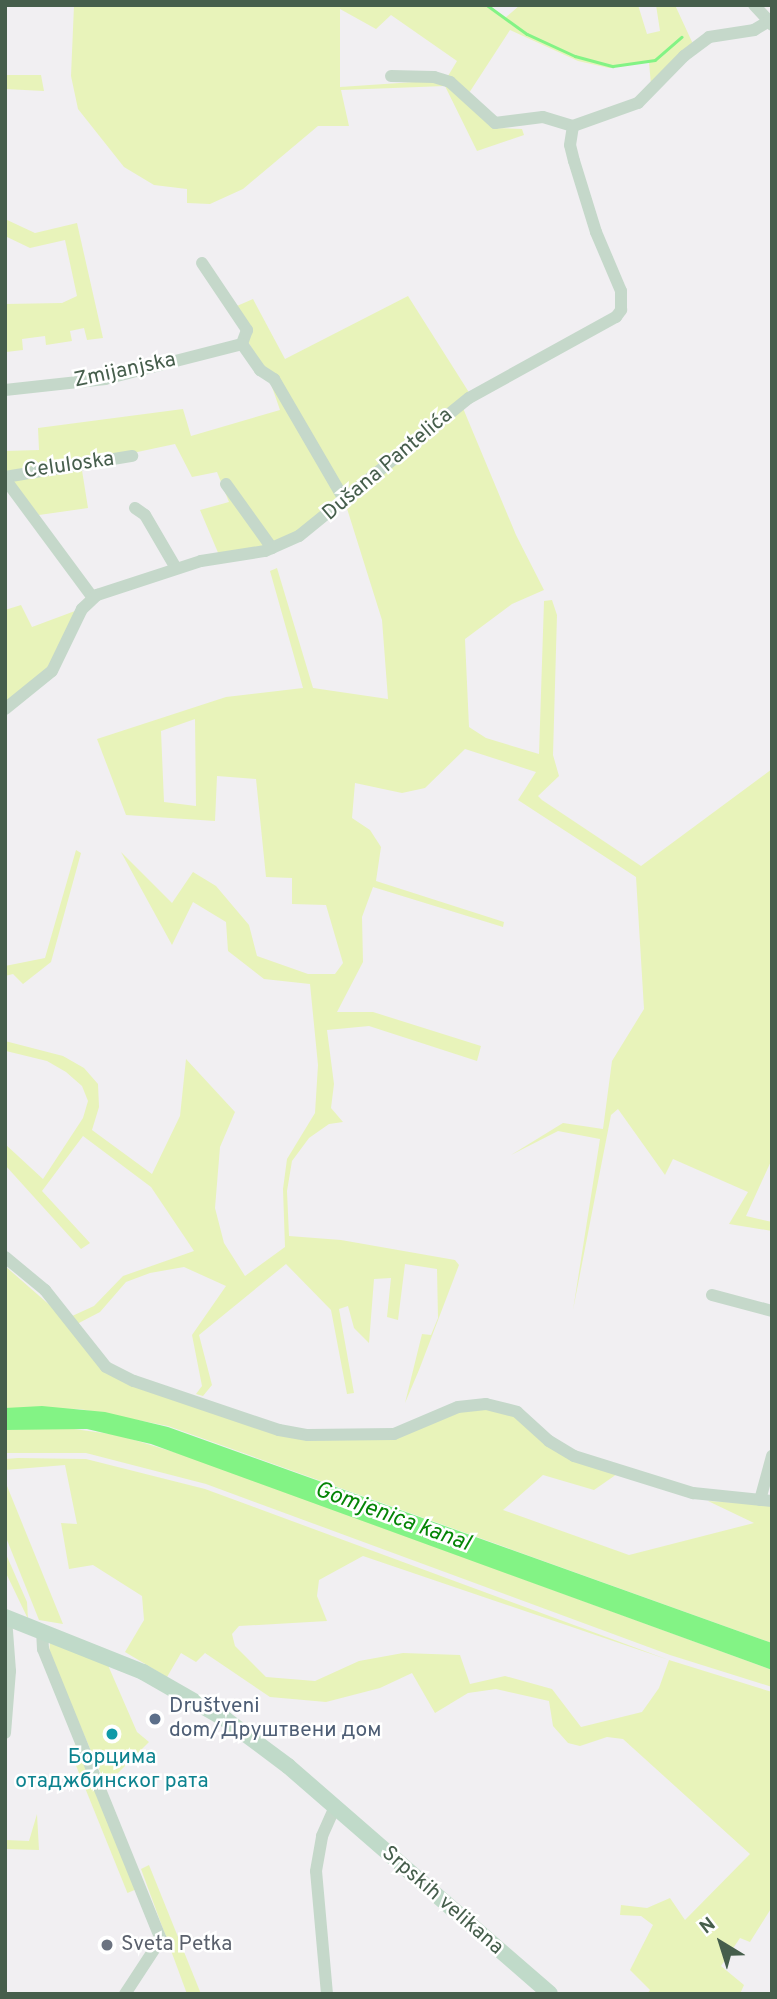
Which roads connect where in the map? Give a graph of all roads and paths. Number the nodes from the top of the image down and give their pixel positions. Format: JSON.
{"nodes":[{"id":1,"x":754,"y":5,"type":"edge"},
{"id":2,"x":771,"y":22,"type":"edge"},
{"id":3,"x":391,"y":76,"type":"dead end"},
{"id":4,"x":573,"y":126,"type":"junction"},
{"id":5,"x":202,"y":263,"type":"dead end"},
{"id":6,"x":243,"y":344,"type":"junction"},
{"id":7,"x":5,"y":390,"type":"edge"},
{"id":8,"x":132,"y":456,"type":"dead end"},
{"id":9,"x":5,"y":478,"type":"edge"},
{"id":10,"x":226,"y":484,"type":"dead end"},
{"id":11,"x":345,"y":501,"type":"junction"},
{"id":12,"x":135,"y":508,"type":"dead end"},
{"id":13,"x":272,"y":548,"type":"junction"},
{"id":14,"x":176,"y":568,"type":"junction"},
{"id":15,"x":93,"y":598,"type":"junction"},
{"id":16,"x":5,"y":709,"type":"edge"},
{"id":17,"x":5,"y":1256,"type":"edge"},
{"id":18,"x":712,"y":1295,"type":"dead end"},
{"id":19,"x":772,"y":1311,"type":"edge"},
{"id":20,"x":772,"y":1456,"type":"edge"},
{"id":21,"x":766,"y":1501,"type":"edge"},
{"id":22,"x":6,"y":1618,"type":"edge"},
{"id":23,"x":42,"y":1630,"type":"junction"},
{"id":24,"x":5,"y":1733,"type":"edge"},
{"id":25,"x":335,"y":1807,"type":"junction"},
{"id":26,"x":125,"y":1994,"type":"edge"},
{"id":27,"x":327,"y":1994,"type":"edge"},
{"id":28,"x":550,"y":1994,"type":"edge"}],
"edges":[{"from":1,"to":2,"type":"street"},
{"from":2,"to":4,"type":"street"},
{"from":3,"to":4,"type":"street"},
{"from":4,"to":11,"type":"street","name":"Dušana Pantelića"},
{"from":5,"to":6,"type":"street"},
{"from":6,"to":7,"type":"street","name":"Zmijanjska"},
{"from":6,"to":11,"type":"street"},
{"from":8,"to":9,"type":"street","name":"Celuloska"},
{"from":9,"to":15,"type":"street"},
{"from":10,"to":13,"type":"street"},
{"from":11,"to":13,"type":"street","name":"Dušana Pantelića"},
{"from":12,"to":14,"type":"street"},
{"from":13,"to":14,"type":"street","name":"Dušana Pantelića"},
{"from":14,"to":15,"type":"street","name":"Dušana Pantelića"},
{"from":15,"to":16,"type":"street"},
{"from":17,"to":21,"type":"street"},
{"from":18,"to":19,"type":"street"},
{"from":20,"to":21,"type":"street"},
{"from":22,"to":23,"type":"main road","name":"Srpskih velikana"},
{"from":22,"to":24,"type":"street","name":"Srpskih velikana"},
{"from":23,"to":25,"type":"main road","name":"Srpskih velikana"},
{"from":23,"to":26,"type":"street"},
{"from":25,"to":27,"type":"street"},
{"from":25,"to":28,"type":"main road","name":"Srpskih velikana"}]}
